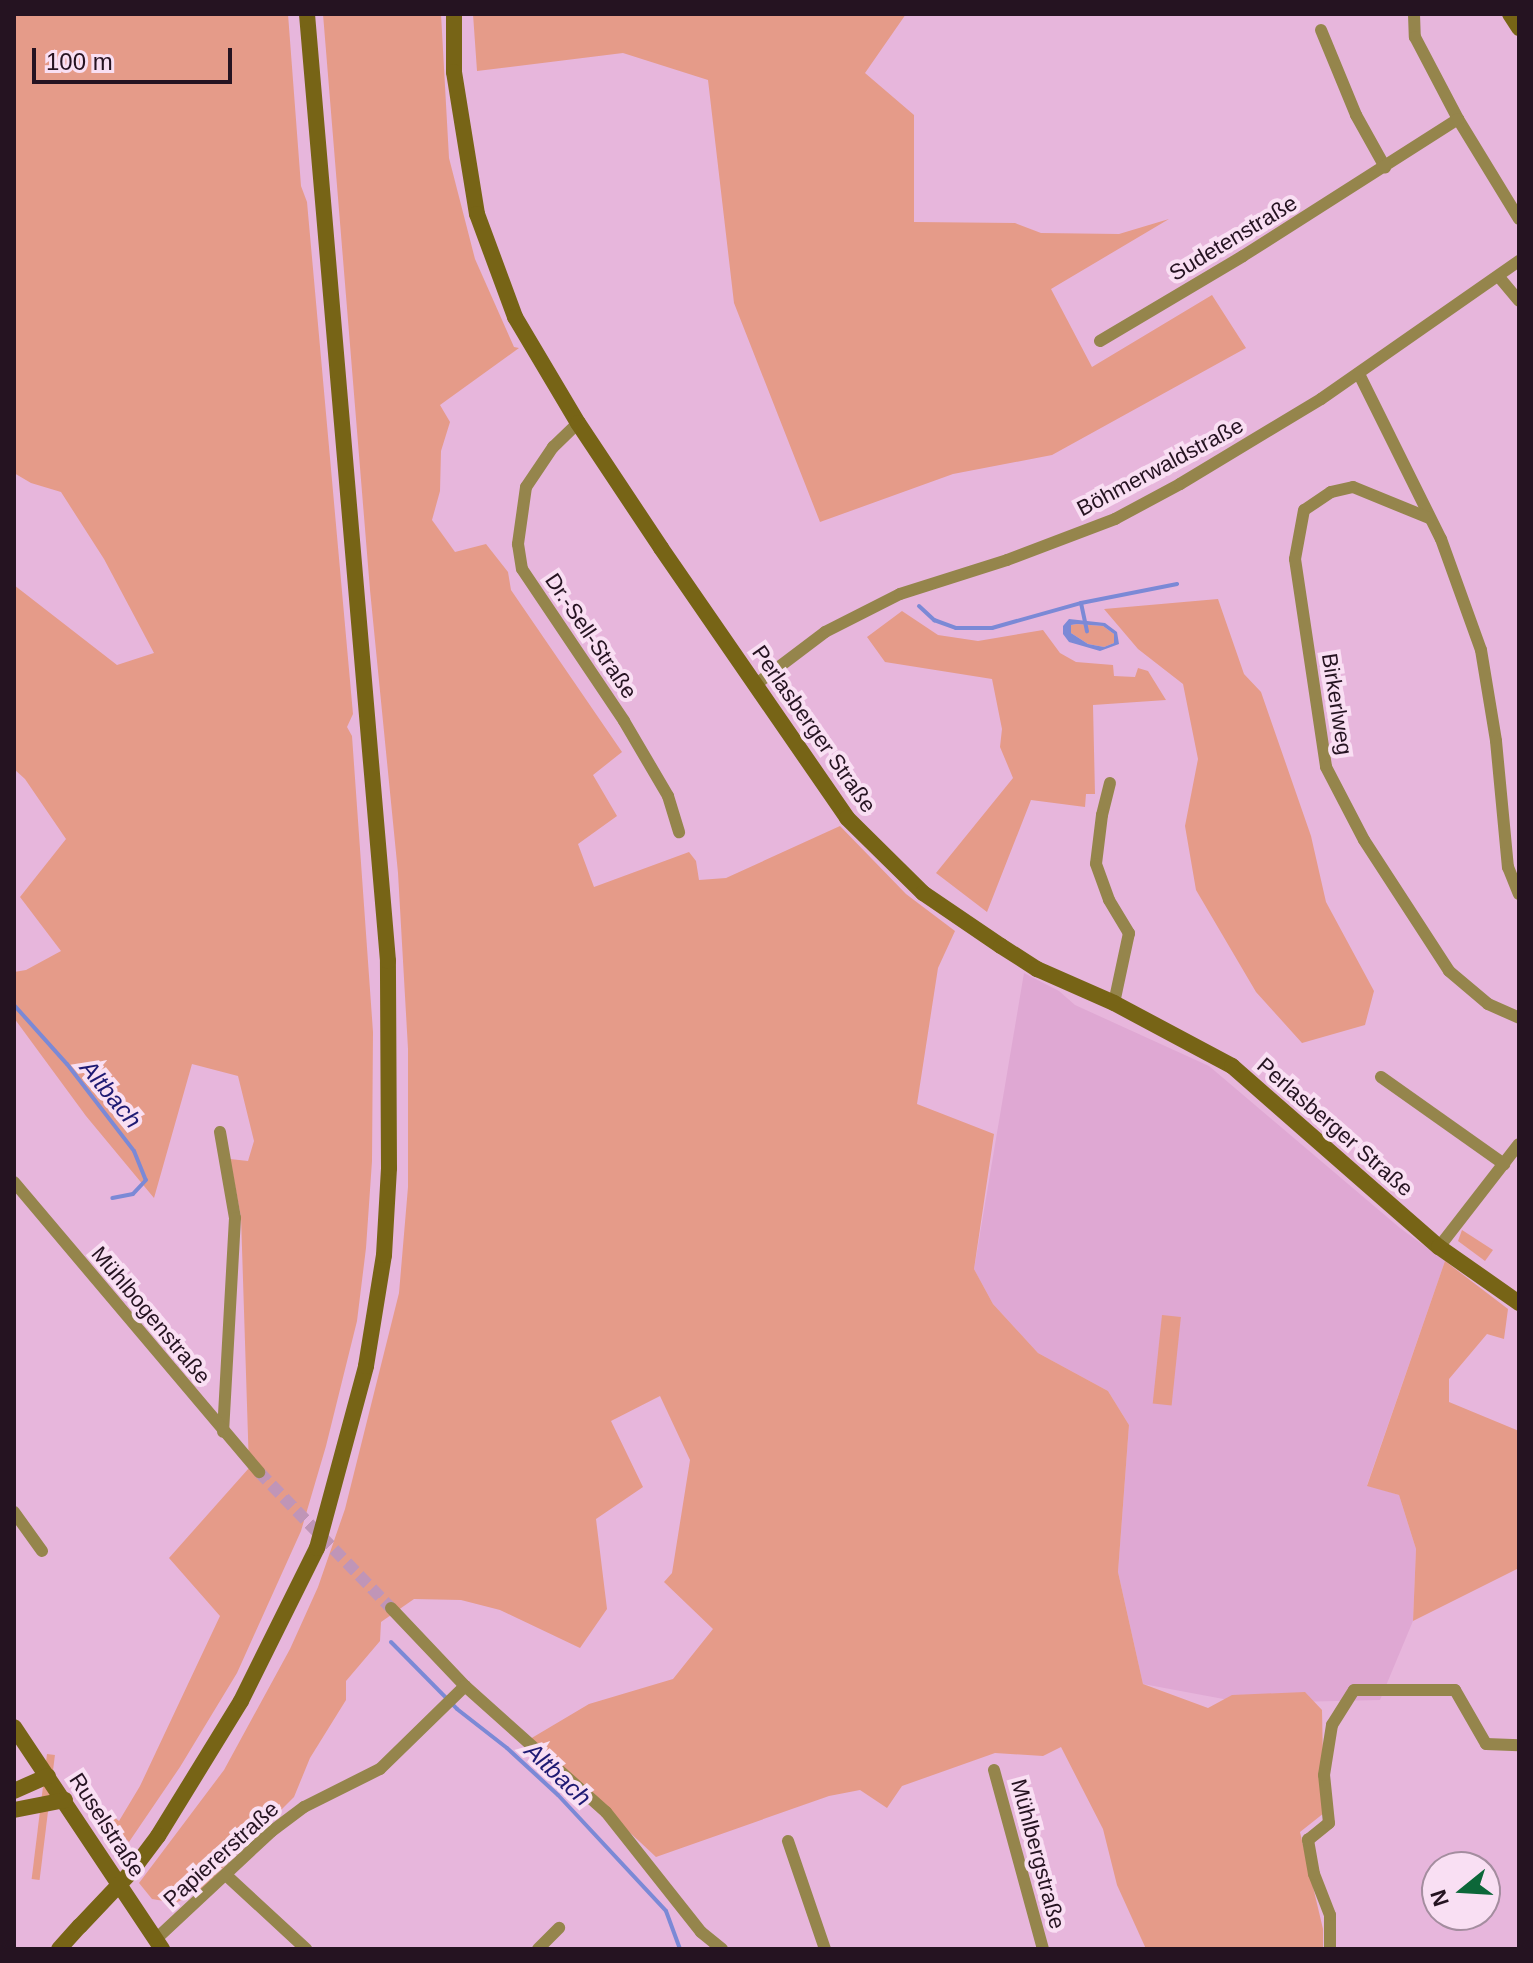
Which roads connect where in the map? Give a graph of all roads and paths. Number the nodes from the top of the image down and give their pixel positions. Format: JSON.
{"nodes":[{"id":1,"x":307,"y":14,"type":"edge"},
{"id":2,"x":454,"y":14,"type":"edge"},
{"id":3,"x":1414,"y":14,"type":"edge"},
{"id":4,"x":1510,"y":14,"type":"edge"},
{"id":5,"x":1519,"y":28,"type":"edge"},
{"id":6,"x":1321,"y":30,"type":"dead end"},
{"id":7,"x":1458,"y":119,"type":"junction"},
{"id":8,"x":1385,"y":167,"type":"junction"},
{"id":9,"x":1519,"y":219,"type":"edge"},
{"id":10,"x":1519,"y":261,"type":"edge"},
{"id":11,"x":1499,"y":277,"type":"junction"},
{"id":12,"x":1519,"y":301,"type":"edge"},
{"id":13,"x":1100,"y":341,"type":"dead end"},
{"id":14,"x":1359,"y":374,"type":"junction"},
{"id":15,"x":578,"y":423,"type":"junction"},
{"id":16,"x":1429,"y":518,"type":"junction"},
{"id":17,"x":755,"y":685,"type":"junction"},
{"id":18,"x":1110,"y":783,"type":"dead end"},
{"id":19,"x":679,"y":832,"type":"dead end"},
{"id":20,"x":1519,"y":894,"type":"edge"},
{"id":21,"x":1114,"y":1003,"type":"junction"},
{"id":22,"x":1519,"y":1018,"type":"edge"},
{"id":23,"x":1381,"y":1077,"type":"dead end"},
{"id":24,"x":220,"y":1132,"type":"dead end"},
{"id":25,"x":1519,"y":1144,"type":"edge"},
{"id":26,"x":1504,"y":1164,"type":"junction"},
{"id":27,"x":14,"y":1182,"type":"edge"},
{"id":28,"x":1439,"y":1247,"type":"junction"},
{"id":29,"x":1519,"y":1303,"type":"edge"},
{"id":30,"x":223,"y":1432,"type":"junction"},
{"id":31,"x":259,"y":1472,"type":"tunnel mouth"},
{"id":32,"x":16,"y":1517,"type":"edge"},
{"id":33,"x":42,"y":1551,"type":"dead end"},
{"id":34,"x":391,"y":1608,"type":"tunnel mouth"},
{"id":35,"x":465,"y":1686,"type":"junction"},
{"id":36,"x":14,"y":1727,"type":"edge"},
{"id":37,"x":1519,"y":1745,"type":"edge"},
{"id":38,"x":994,"y":1770,"type":"dead end"},
{"id":39,"x":48,"y":1776,"type":"junction"},
{"id":40,"x":14,"y":1791,"type":"edge"},
{"id":41,"x":65,"y":1800,"type":"junction"},
{"id":42,"x":14,"y":1810,"type":"edge"},
{"id":43,"x":788,"y":1841,"type":"dead end"},
{"id":44,"x":227,"y":1876,"type":"junction"},
{"id":45,"x":559,"y":1928,"type":"dead end"},
{"id":46,"x":159,"y":1944,"type":"edge"},
{"id":47,"x":59,"y":1949,"type":"edge"},
{"id":48,"x":306,"y":1949,"type":"edge"},
{"id":49,"x":538,"y":1949,"type":"edge"},
{"id":50,"x":722,"y":1949,"type":"edge"},
{"id":51,"x":825,"y":1949,"type":"edge"},
{"id":52,"x":1043,"y":1949,"type":"edge"},
{"id":53,"x":1330,"y":1949,"type":"edge"}],
"edges":[{"from":1,"to":47,"type":"main road","bridge":true},
{"from":2,"to":15,"type":"main road","name":"Perlasberger Straße"},
{"from":3,"to":7,"type":"street"},
{"from":4,"to":5,"type":"main road"},
{"from":6,"to":8,"type":"street"},
{"from":7,"to":8,"type":"street","name":"Sudetenstraße"},
{"from":7,"to":9,"type":"street"},
{"from":8,"to":13,"type":"street","name":"Sudetenstraße"},
{"from":10,"to":11,"type":"street","name":"Böhmerwaldstraße"},
{"from":11,"to":12,"type":"street"},
{"from":11,"to":14,"type":"street","name":"Böhmerwaldstraße"},
{"from":14,"to":16,"type":"street"},
{"from":14,"to":17,"type":"street","name":"Böhmerwaldstraße"},
{"from":15,"to":17,"type":"main road","name":"Perlasberger Straße"},
{"from":15,"to":19,"type":"street","name":"Dr.-Sell-Straße"},
{"from":16,"to":20,"type":"street"},
{"from":16,"to":22,"type":"street","name":"Birkerlweg"},
{"from":17,"to":21,"type":"main road","name":"Perlasberger Straße"},
{"from":18,"to":21,"type":"street"},
{"from":21,"to":28,"type":"main road","name":"Perlasberger Straße"},
{"from":23,"to":26,"type":"street"},
{"from":24,"to":30,"type":"street"},
{"from":25,"to":26,"type":"street"},
{"from":26,"to":28,"type":"street"},
{"from":27,"to":30,"type":"street","name":"Mühlbogenstraße"},
{"from":28,"to":29,"type":"main road","name":"Perlasberger Straße"},
{"from":30,"to":31,"type":"street","name":"Mühlbogenstraße"},
{"from":32,"to":33,"type":"street"},
{"from":34,"to":35,"type":"street"},
{"from":35,"to":44,"type":"street","name":"Papiererstraße"},
{"from":35,"to":50,"type":"street"},
{"from":36,"to":39,"type":"main road","name":"Ruselstraße"},
{"from":37,"to":53,"type":"street"},
{"from":38,"to":52,"type":"street","name":"Mühlbergstraße"},
{"from":39,"to":40,"type":"main road"},
{"from":39,"to":41,"type":"main road","name":"Ruselstraße"},
{"from":41,"to":42,"type":"main road"},
{"from":41,"to":46,"type":"main road","name":"Ruselstraße"},
{"from":43,"to":51,"type":"street"},
{"from":44,"to":46,"type":"street","name":"Papiererstraße"},
{"from":44,"to":48,"type":"street"},
{"from":45,"to":49,"type":"street"}]}
